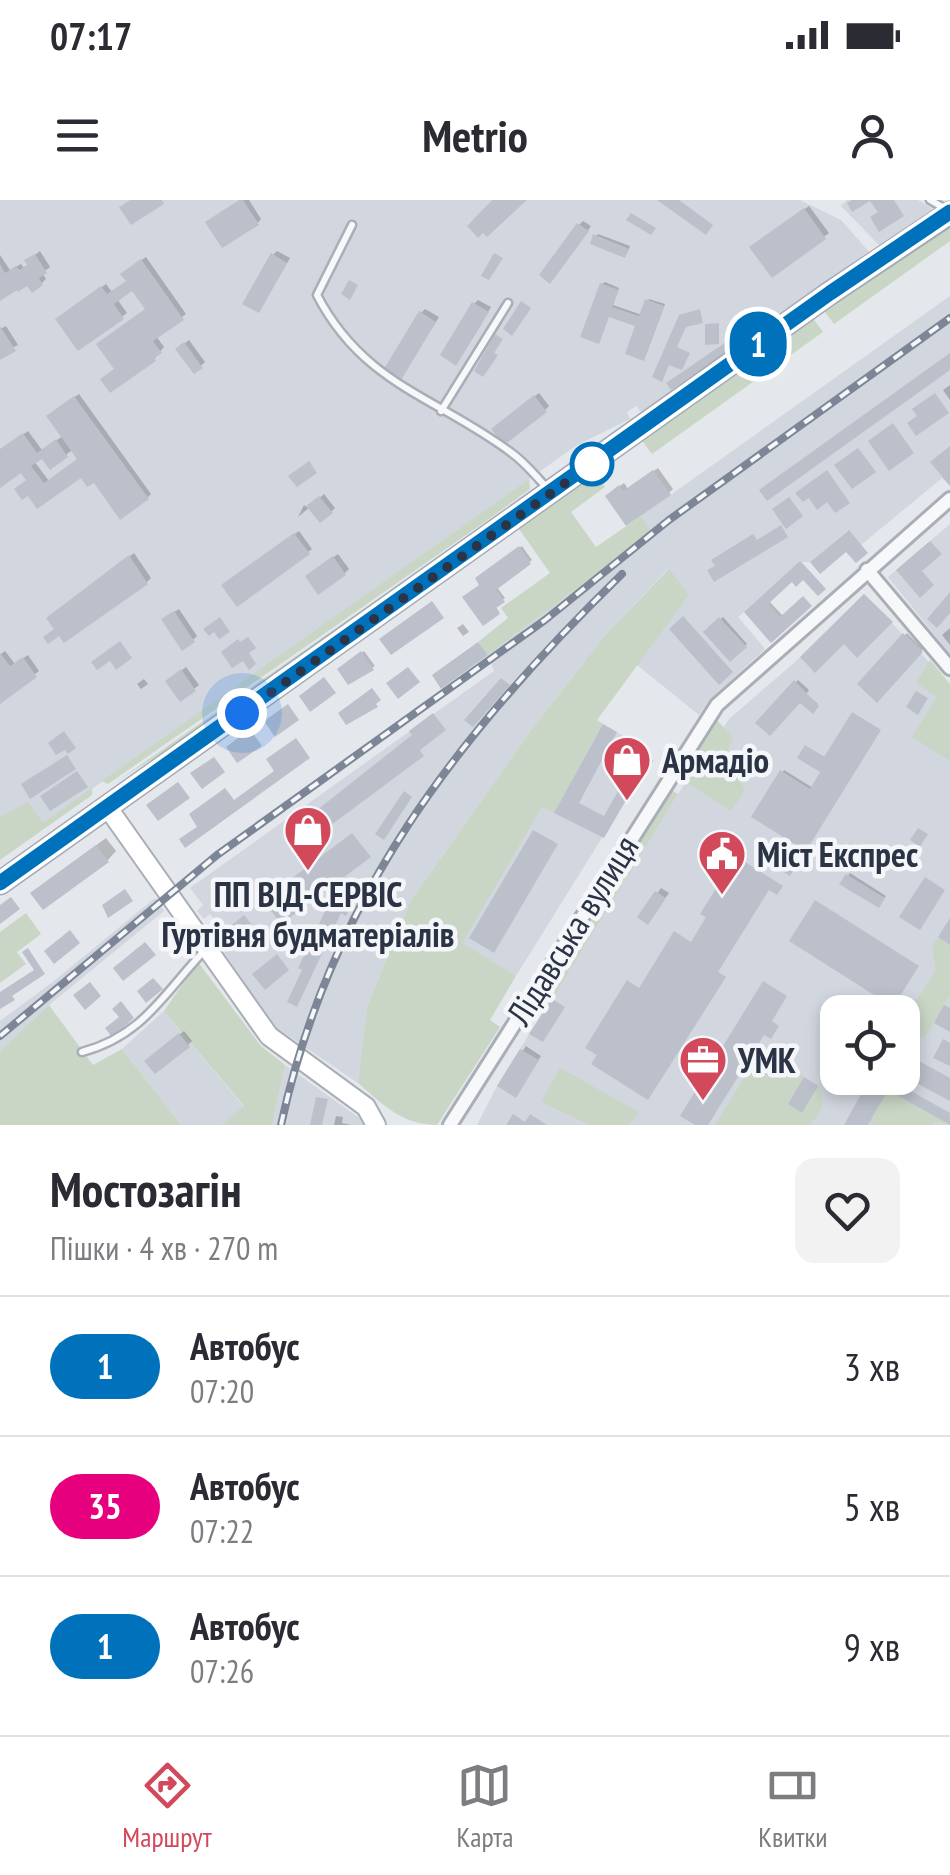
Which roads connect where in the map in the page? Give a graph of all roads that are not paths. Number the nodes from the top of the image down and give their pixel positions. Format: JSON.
{"nodes":[{"id":1,"x":930,"y":200,"type":"edge"},
{"id":2,"x":950,"y":212,"type":"edge"},
{"id":3,"x":352,"y":225,"type":"dead end"},
{"id":4,"x":508,"y":303,"type":"dead end"},
{"id":5,"x":441,"y":410,"type":"junction"},
{"id":6,"x":550,"y":492,"type":"junction"},
{"id":7,"x":950,"y":499,"type":"edge"},
{"id":8,"x":866,"y":570,"type":"junction"},
{"id":9,"x":950,"y":668,"type":"edge"},
{"id":10,"x":108,"y":808,"type":"junction"},
{"id":11,"x":0,"y":883,"type":"edge"},
{"id":12,"x":206,"y":949,"type":"junction"},
{"id":13,"x":82,"y":1052,"type":"dead end"},
{"id":14,"x":376,"y":1125,"type":"edge"},
{"id":15,"x":450,"y":1125,"type":"edge"}],
"edges":[{"from":1,"to":2,"type":"lane"},
{"from":2,"to":6,"type":"main road"},
{"from":3,"to":5,"type":"lane"},
{"from":4,"to":5,"type":"lane"},
{"from":5,"to":6,"type":"lane"},
{"from":6,"to":10,"type":"main road"},
{"from":7,"to":8,"type":"street","name":"Лідавська вулиця"},
{"from":8,"to":9,"type":"street"},
{"from":8,"to":15,"type":"street","name":"Лідавська вулиця"},
{"from":10,"to":11,"type":"main road"},
{"from":10,"to":12,"type":"main road"},
{"from":12,"to":13,"type":"lane"},
{"from":12,"to":14,"type":"main road"}]}
